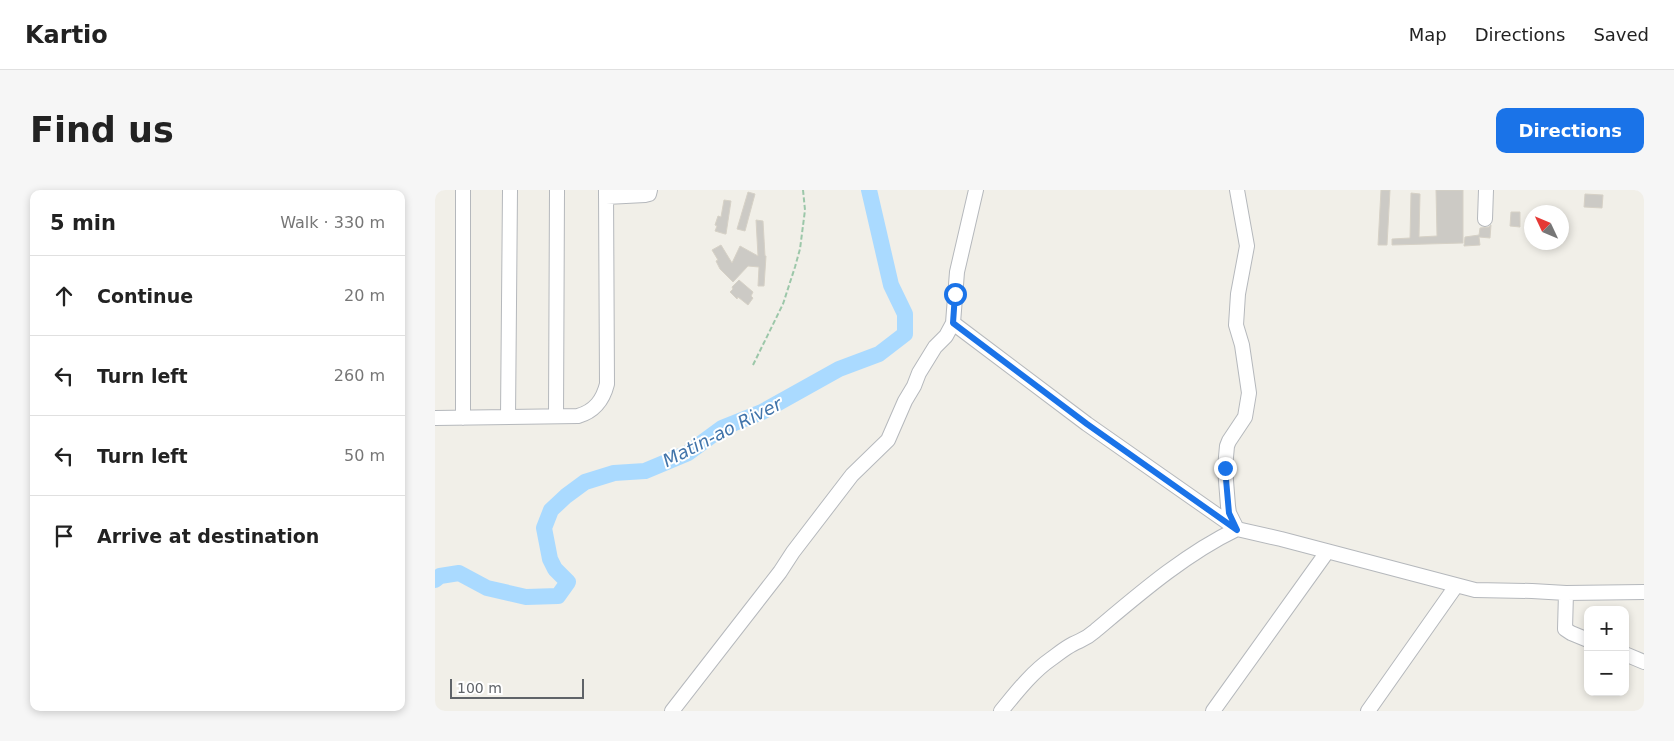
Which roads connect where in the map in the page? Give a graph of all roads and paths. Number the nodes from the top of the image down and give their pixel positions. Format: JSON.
{"nodes":[{"id":1,"x":463,"y":190,"type":"edge"},
{"id":2,"x":510,"y":190,"type":"edge"},
{"id":3,"x":557,"y":190,"type":"edge"},
{"id":4,"x":650,"y":190,"type":"edge"},
{"id":5,"x":803,"y":190,"type":"edge"},
{"id":6,"x":976,"y":190,"type":"edge"},
{"id":7,"x":1237,"y":190,"type":"edge"},
{"id":8,"x":1486,"y":190,"type":"edge"},
{"id":9,"x":606,"y":194,"type":"edge"},
{"id":10,"x":1485,"y":219,"type":"dead end"},
{"id":11,"x":953,"y":323,"type":"junction"},
{"id":12,"x":753,"y":365,"type":"dead end"},
{"id":13,"x":556,"y":416,"type":"junction"},
{"id":14,"x":508,"y":417,"type":"junction"},
{"id":15,"x":435,"y":418,"type":"edge"},
{"id":16,"x":463,"y":418,"type":"junction"},
{"id":17,"x":1237,"y":530,"type":"junction"},
{"id":18,"x":1327,"y":552,"type":"junction"},
{"id":19,"x":1456,"y":586,"type":"junction"},
{"id":20,"x":1644,"y":592,"type":"edge"},
{"id":21,"x":1566,"y":593,"type":"junction"},
{"id":22,"x":1584,"y":638,"type":"edge"},
{"id":23,"x":1629,"y":656,"type":"edge"},
{"id":24,"x":1644,"y":662,"type":"edge"},
{"id":25,"x":672,"y":711,"type":"edge"},
{"id":26,"x":1001,"y":711,"type":"edge"},
{"id":27,"x":1213,"y":711,"type":"edge"},
{"id":28,"x":1368,"y":711,"type":"edge"}],
"edges":[{"from":1,"to":16,"type":"street"},
{"from":2,"to":14,"type":"street"},
{"from":3,"to":13,"type":"street"},
{"from":4,"to":9,"type":"street"},
{"from":5,"to":12,"type":"path"},
{"from":6,"to":11,"type":"street"},
{"from":7,"to":17,"type":"street"},
{"from":8,"to":10,"type":"street"},
{"from":9,"to":13,"type":"street"},
{"from":11,"to":17,"type":"street"},
{"from":11,"to":25,"type":"street"},
{"from":13,"to":14,"type":"street"},
{"from":14,"to":16,"type":"street"},
{"from":15,"to":16,"type":"street"},
{"from":17,"to":18,"type":"street"},
{"from":17,"to":26,"type":"street"},
{"from":18,"to":19,"type":"street"},
{"from":18,"to":27,"type":"street"},
{"from":19,"to":21,"type":"street"},
{"from":19,"to":28,"type":"street"},
{"from":20,"to":21,"type":"street"},
{"from":21,"to":22,"type":"street"},
{"from":23,"to":24,"type":"street"}]}
